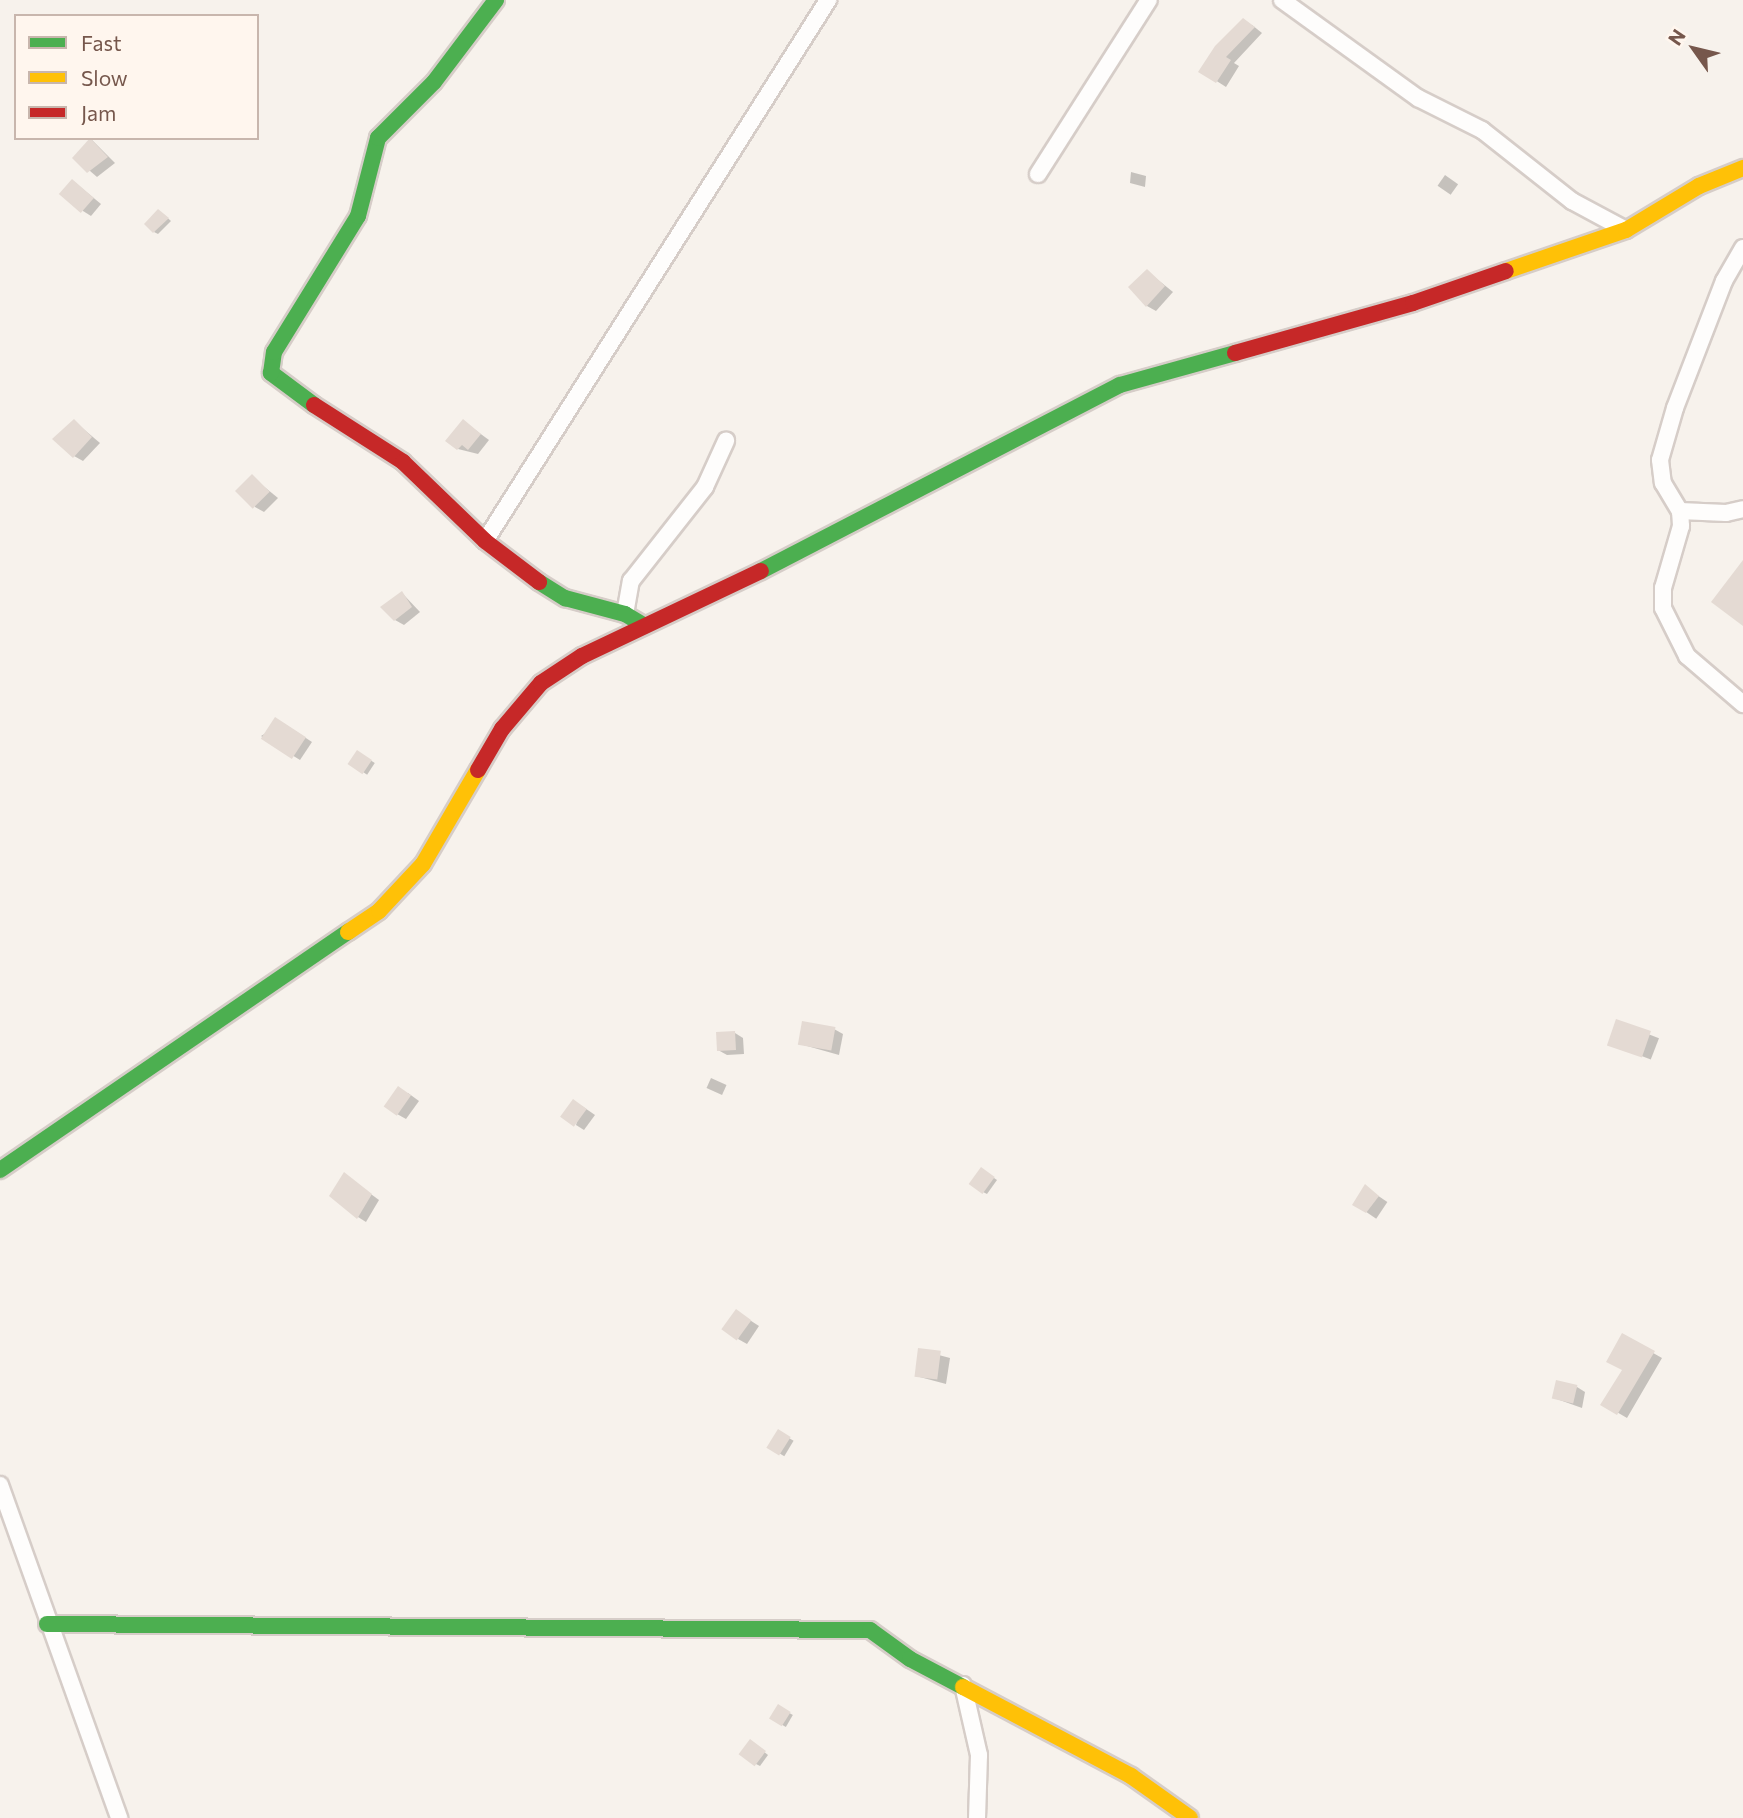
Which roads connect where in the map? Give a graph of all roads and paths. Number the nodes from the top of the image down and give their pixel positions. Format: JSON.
{"nodes":[{"id":1,"x":496,"y":0,"type":"edge"},
{"id":2,"x":828,"y":0,"type":"edge"},
{"id":3,"x":1149,"y":0,"type":"edge"},
{"id":4,"x":1282,"y":0,"type":"edge"},
{"id":5,"x":1743,"y":168,"type":"edge"},
{"id":6,"x":1038,"y":174,"type":"dead end"},
{"id":7,"x":1626,"y":230,"type":"junction"},
{"id":8,"x":1743,"y":248,"type":"edge"},
{"id":9,"x":726,"y":441,"type":"dead end"},
{"id":10,"x":1743,"y":509,"type":"edge"},
{"id":11,"x":1680,"y":511,"type":"junction"},
{"id":12,"x":485,"y":541,"type":"junction"},
{"id":13,"x":625,"y":614,"type":"junction"},
{"id":14,"x":645,"y":626,"type":"junction"},
{"id":15,"x":1743,"y":704,"type":"edge"},
{"id":16,"x":0,"y":1170,"type":"edge"},
{"id":17,"x":0,"y":1485,"type":"edge"},
{"id":18,"x":47,"y":1624,"type":"junction"},
{"id":19,"x":963,"y":1685,"type":"junction"},
{"id":20,"x":119,"y":1818,"type":"edge"},
{"id":21,"x":977,"y":1818,"type":"edge"},
{"id":22,"x":1190,"y":1818,"type":"edge"}],
"edges":[{"from":1,"to":12,"type":"street"},
{"from":2,"to":12,"type":"street"},
{"from":3,"to":6,"type":"street"},
{"from":4,"to":7,"type":"street"},
{"from":5,"to":7,"type":"street"},
{"from":7,"to":14,"type":"street"},
{"from":8,"to":11,"type":"street"},
{"from":9,"to":13,"type":"street"},
{"from":10,"to":11,"type":"street"},
{"from":11,"to":15,"type":"street"},
{"from":12,"to":13,"type":"street"},
{"from":13,"to":14,"type":"street"},
{"from":14,"to":16,"type":"street"},
{"from":17,"to":18,"type":"street"},
{"from":18,"to":19,"type":"street"},
{"from":18,"to":20,"type":"street"},
{"from":19,"to":21,"type":"street"},
{"from":19,"to":22,"type":"street"}]}
